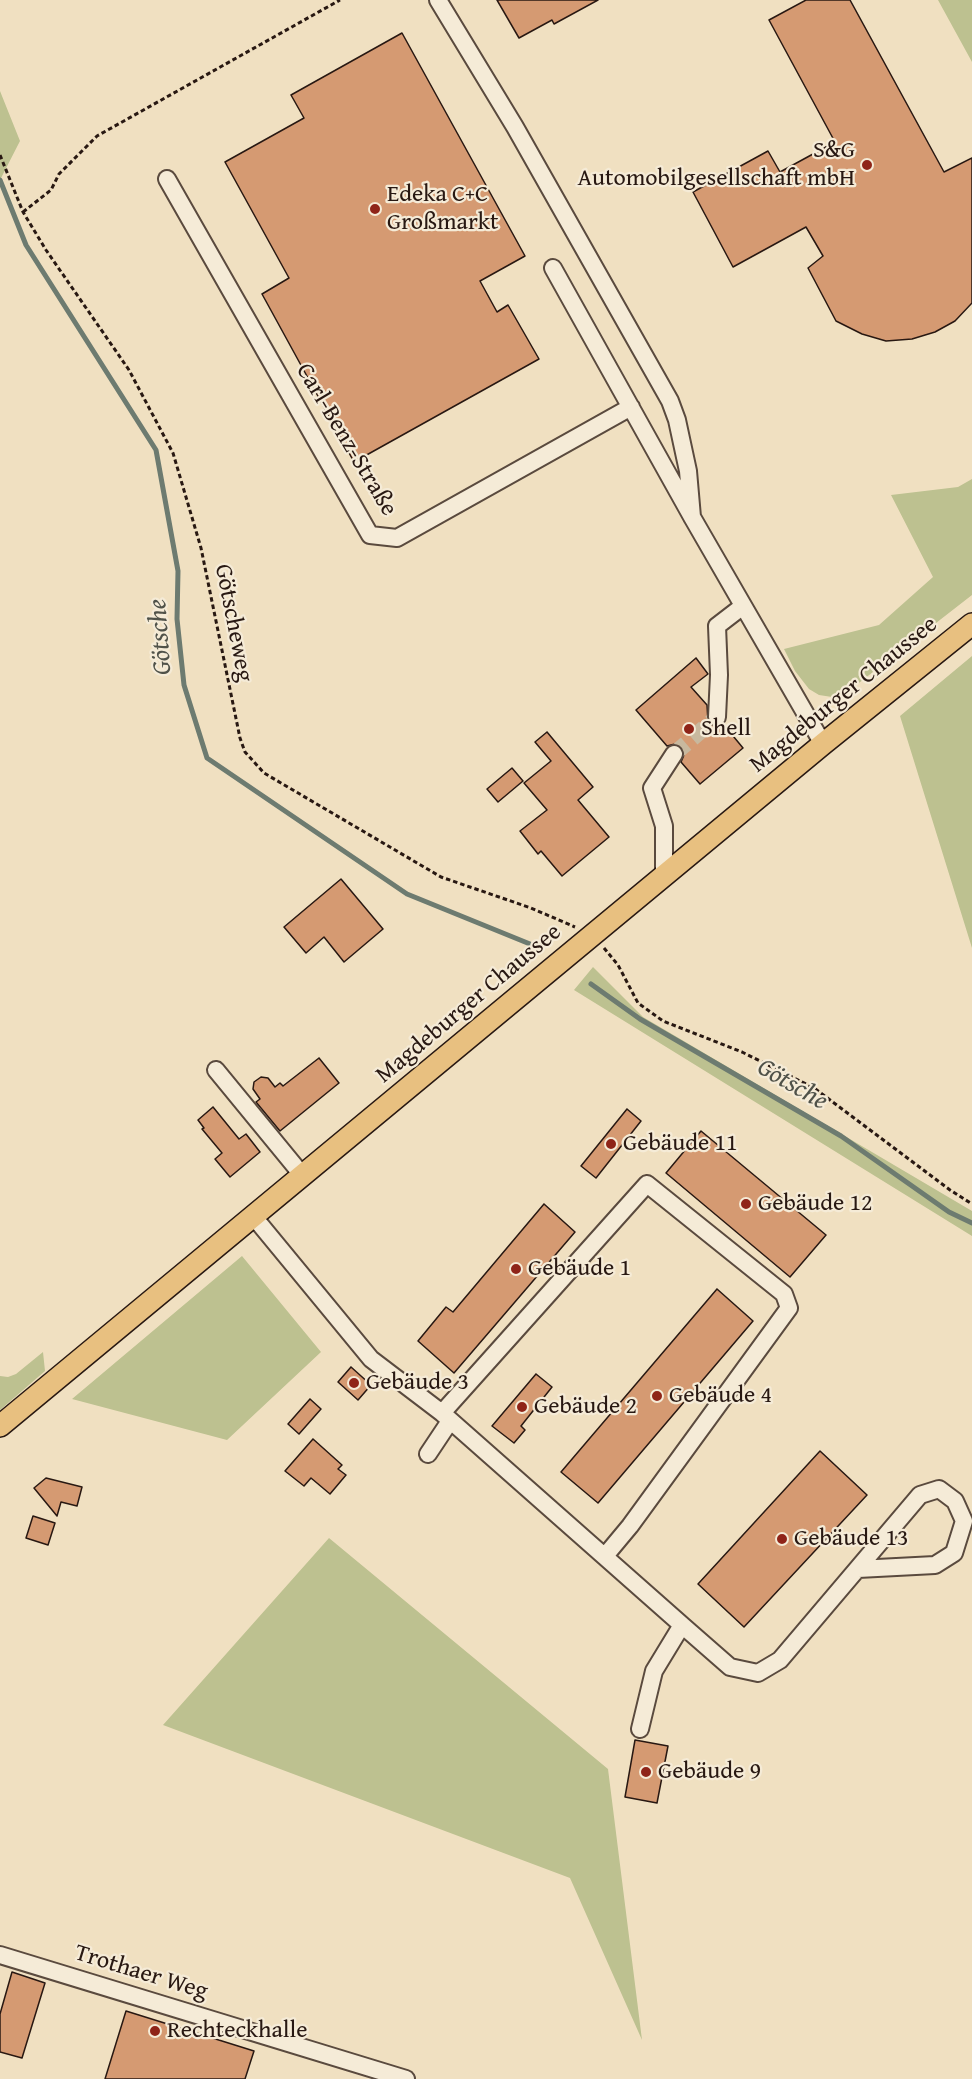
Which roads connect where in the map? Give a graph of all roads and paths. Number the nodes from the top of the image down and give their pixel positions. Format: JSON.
{"nodes":[{"id":1,"x":340,"y":0,"type":"edge"},
{"id":2,"x":438,"y":0,"type":"edge"},
{"id":3,"x":0,"y":155,"type":"edge"},
{"id":4,"x":166,"y":179,"type":"dead end"},
{"id":5,"x":23,"y":212,"type":"junction"},
{"id":6,"x":554,"y":268,"type":"dead end"},
{"id":7,"x":631,"y":407,"type":"junction"},
{"id":8,"x":692,"y":517,"type":"junction"},
{"id":9,"x":743,"y":606,"type":"junction"},
{"id":10,"x":972,"y":624,"type":"edge"},
{"id":11,"x":717,"y":717,"type":"dead end"},
{"id":12,"x":823,"y":744,"type":"junction"},
{"id":13,"x":674,"y":754,"type":"tunnel mouth"},
{"id":14,"x":664,"y":876,"type":"junction"},
{"id":15,"x":598,"y":941,"type":"junction"},
{"id":16,"x":216,"y":1070,"type":"dead end"},
{"id":17,"x":303,"y":1176,"type":"junction"},
{"id":18,"x":972,"y":1204,"type":"edge"},
{"id":19,"x":254,"y":1217,"type":"junction"},
{"id":20,"x":446,"y":1417,"type":"junction"},
{"id":21,"x":0,"y":1426,"type":"edge"},
{"id":22,"x":428,"y":1454,"type":"dead end"},
{"id":23,"x":605,"y":1556,"type":"junction"},
{"id":24,"x":858,"y":1569,"type":"junction"},
{"id":25,"x":682,"y":1625,"type":"junction"},
{"id":26,"x":640,"y":1729,"type":"dead end"},
{"id":27,"x":0,"y":1955,"type":"edge"},
{"id":28,"x":406,"y":2079,"type":"edge"}],
"edges":[{"from":1,"to":5,"type":"path"},
{"from":2,"to":8,"type":"street"},
{"from":3,"to":5,"type":"path","name":"Götscheweg"},
{"from":4,"to":7,"type":"street","name":"Carl-Benz-Straße"},
{"from":5,"to":15,"type":"path","name":"Götscheweg"},
{"from":6,"to":7,"type":"street"},
{"from":7,"to":8,"type":"street"},
{"from":8,"to":9,"type":"street"},
{"from":9,"to":11,"type":"street"},
{"from":9,"to":12,"type":"street"},
{"from":10,"to":12,"type":"main road","name":"Magdeburger Chaussee"},
{"from":12,"to":14,"type":"main road","name":"Magdeburger Chaussee"},
{"from":13,"to":14,"type":"street"},
{"from":14,"to":15,"type":"main road","name":"Magdeburger Chaussee"},
{"from":15,"to":17,"type":"main road","name":"Magdeburger Chaussee"},
{"from":15,"to":18,"type":"path"},
{"from":16,"to":17,"type":"street"},
{"from":17,"to":19,"type":"main road","name":"Magdeburger Chaussee"},
{"from":19,"to":20,"type":"street"},
{"from":19,"to":21,"type":"main road","name":"Magdeburger Chaussee"},
{"from":20,"to":22,"type":"street"},
{"from":20,"to":23,"type":"street"},
{"from":20,"to":23,"type":"street"},
{"from":23,"to":25,"type":"street"},
{"from":24,"to":24,"type":"street"},
{"from":24,"to":25,"type":"street"},
{"from":25,"to":26,"type":"street"},
{"from":27,"to":28,"type":"street","name":"Trothaer Weg"}]}
